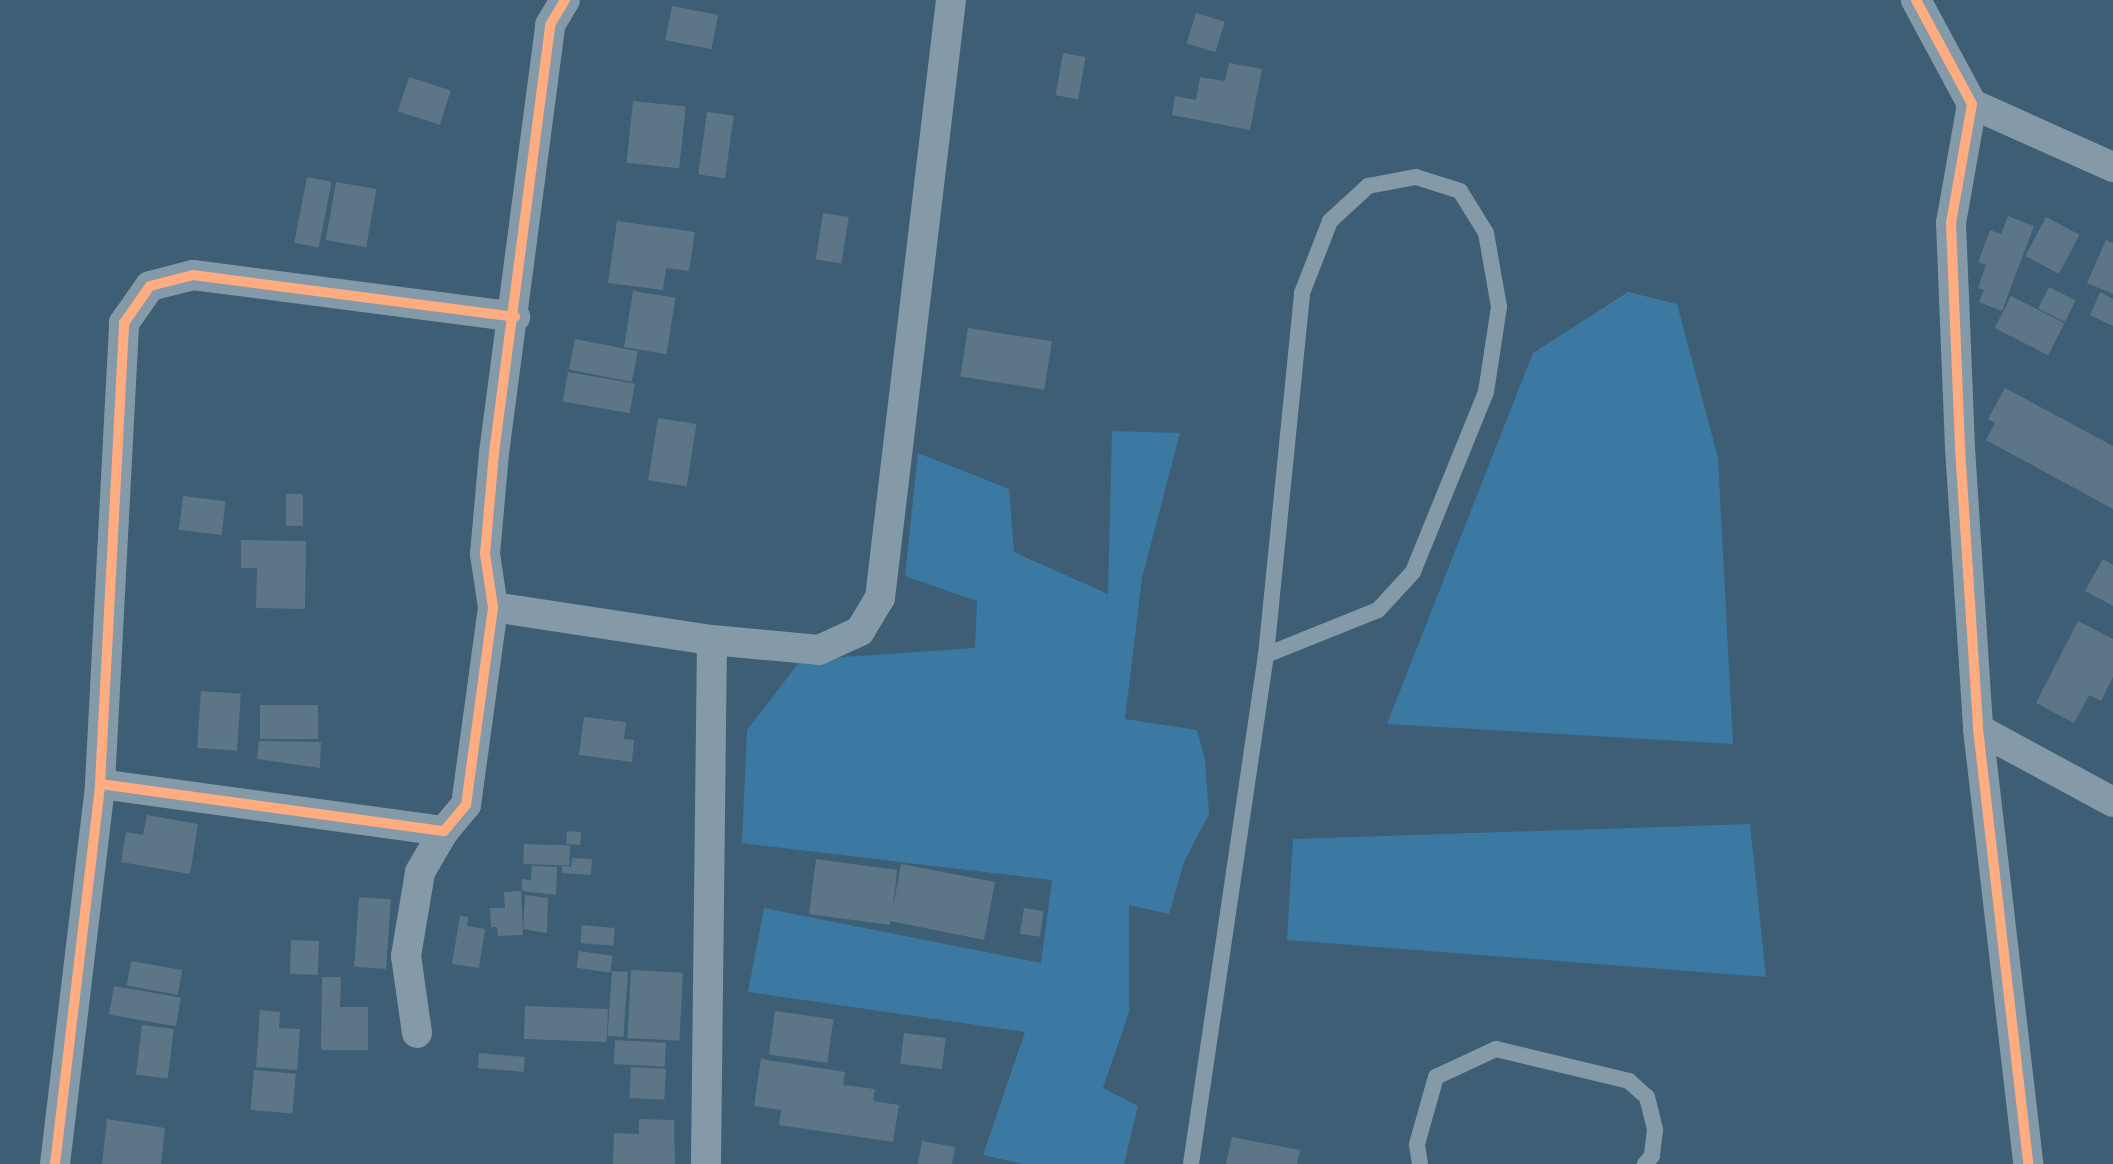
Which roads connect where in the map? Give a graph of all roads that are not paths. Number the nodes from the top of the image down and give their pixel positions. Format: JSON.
{"nodes":[{"id":1,"x":565,"y":0,"type":"edge"},
{"id":2,"x":951,"y":0,"type":"edge"},
{"id":3,"x":1916,"y":0,"type":"edge"},
{"id":4,"x":1972,"y":104,"type":"junction"},
{"id":5,"x":2113,"y":167,"type":"edge"},
{"id":6,"x":515,"y":317,"type":"junction"},
{"id":7,"x":493,"y":607,"type":"junction"},
{"id":8,"x":712,"y":640,"type":"junction"},
{"id":9,"x":1266,"y":655,"type":"junction"},
{"id":10,"x":1978,"y":729,"type":"junction"},
{"id":11,"x":100,"y":784,"type":"junction"},
{"id":12,"x":2113,"y":802,"type":"edge"},
{"id":13,"x":444,"y":831,"type":"junction"},
{"id":14,"x":417,"y":1033,"type":"dead end"},
{"id":15,"x":55,"y":1164,"type":"edge"},
{"id":16,"x":706,"y":1164,"type":"edge"},
{"id":17,"x":1191,"y":1164,"type":"edge"},
{"id":18,"x":1420,"y":1164,"type":"edge"},
{"id":19,"x":1645,"y":1164,"type":"edge"},
{"id":20,"x":2028,"y":1164,"type":"edge"}],
"edges":[{"from":1,"to":6,"type":"street"},
{"from":2,"to":8,"type":"street"},
{"from":3,"to":4,"type":"street"},
{"from":4,"to":5,"type":"street"},
{"from":4,"to":10,"type":"street"},
{"from":6,"to":7,"type":"street"},
{"from":6,"to":11,"type":"street"},
{"from":7,"to":8,"type":"street"},
{"from":7,"to":13,"type":"street"},
{"from":8,"to":16,"type":"street"},
{"from":9,"to":9,"type":"lane"},
{"from":9,"to":17,"type":"lane"},
{"from":10,"to":12,"type":"street"},
{"from":10,"to":20,"type":"street"},
{"from":11,"to":13,"type":"street"},
{"from":11,"to":15,"type":"street"},
{"from":13,"to":14,"type":"street"},
{"from":18,"to":19,"type":"lane"}]}
